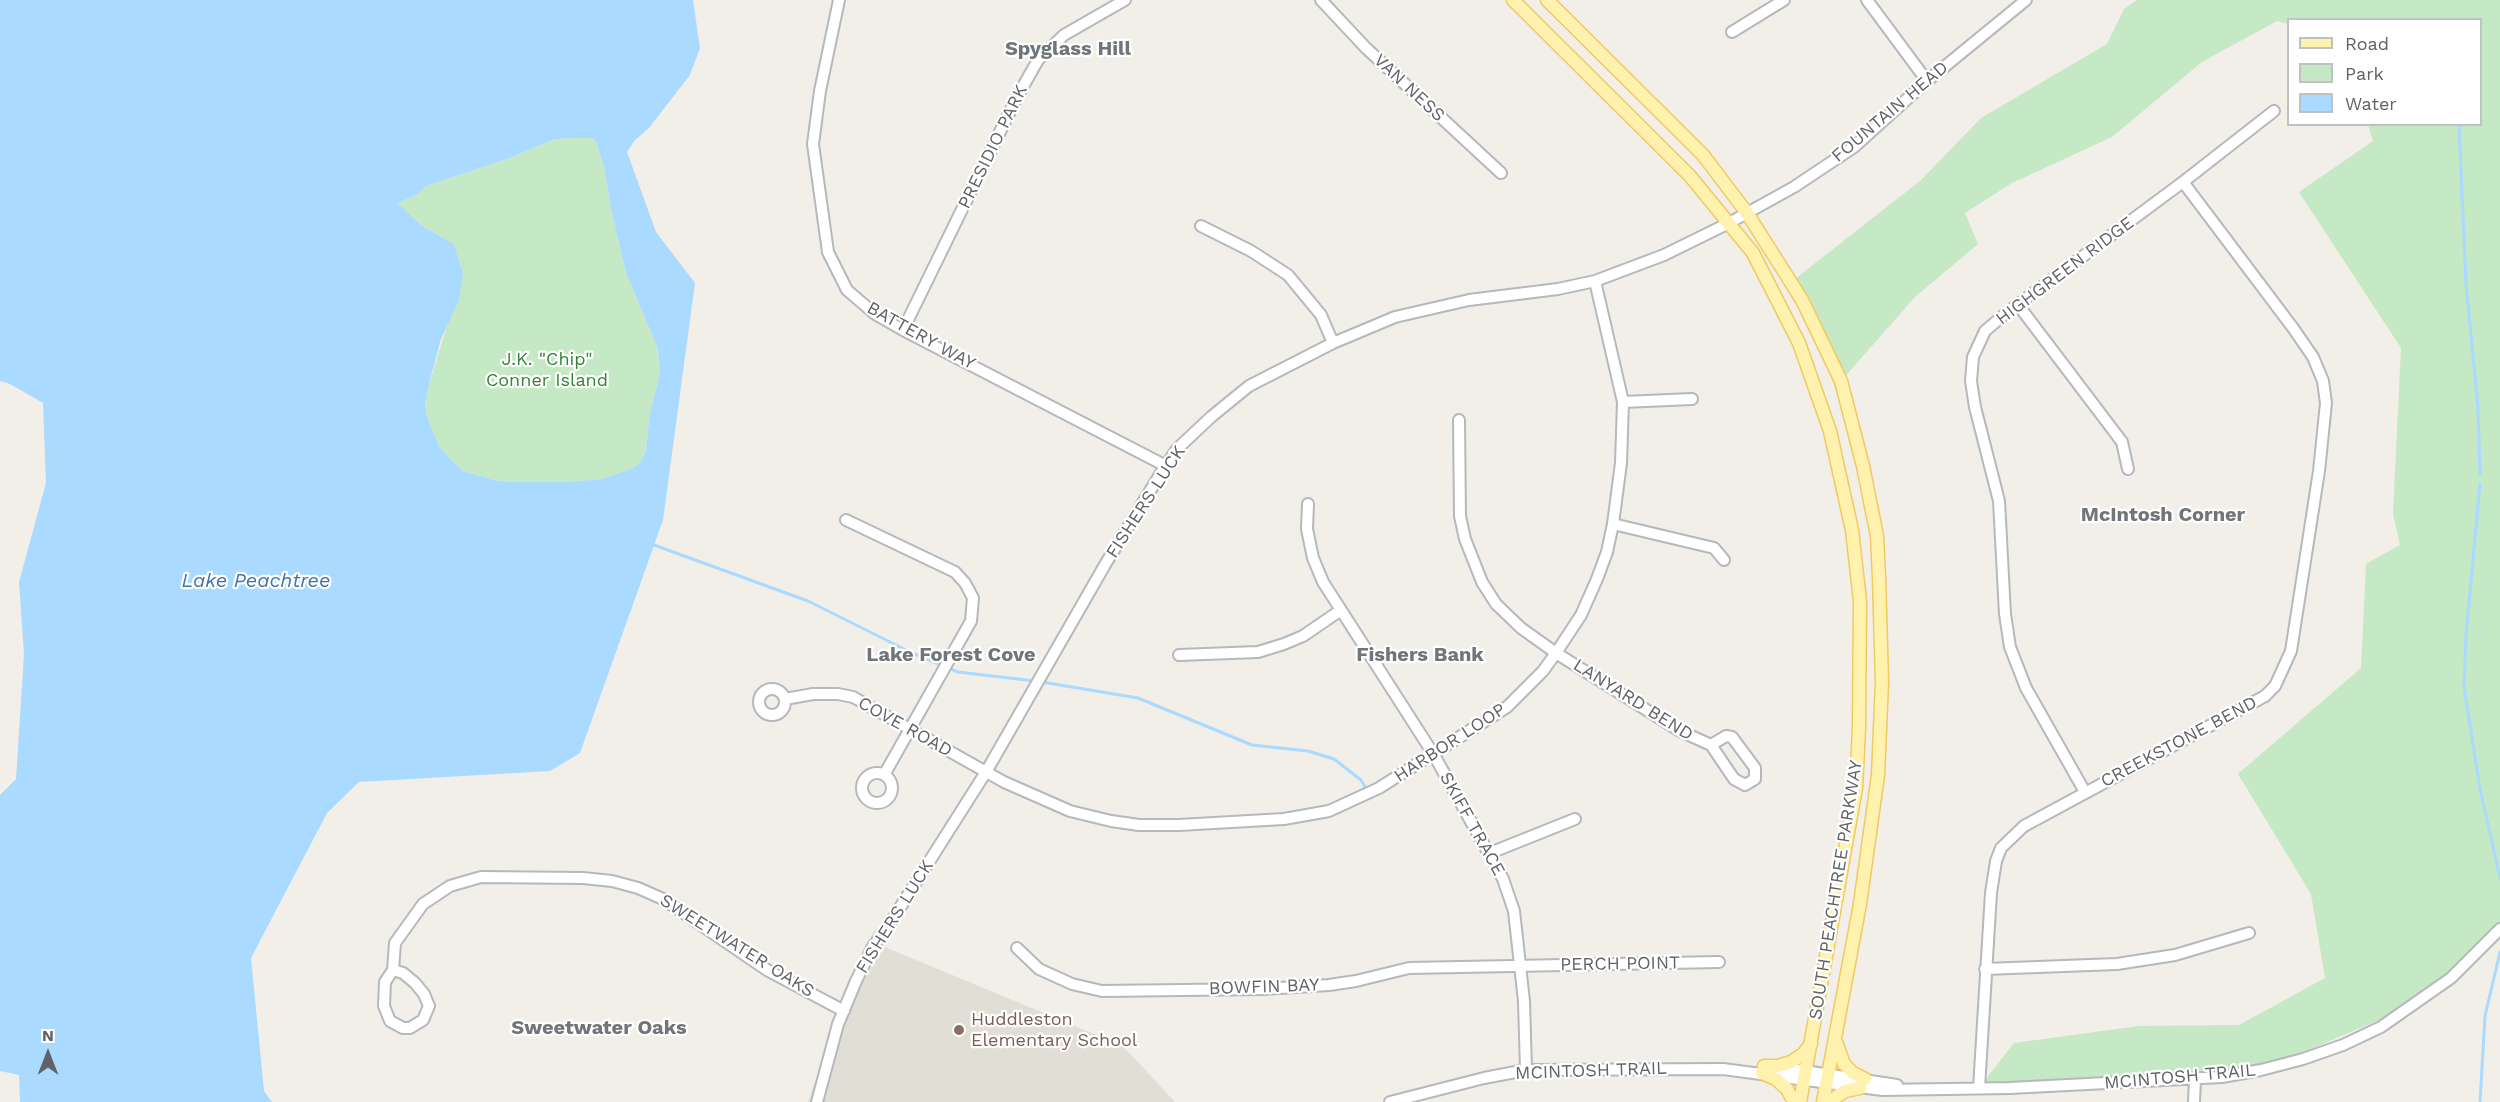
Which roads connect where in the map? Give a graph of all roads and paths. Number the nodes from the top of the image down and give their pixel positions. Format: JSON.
{"nodes":[{"id":1,"x":839,"y":0,"type":"edge"},
{"id":2,"x":1125,"y":0,"type":"edge"},
{"id":3,"x":1321,"y":0,"type":"edge"},
{"id":4,"x":1513,"y":0,"type":"edge"},
{"id":5,"x":1547,"y":0,"type":"edge"},
{"id":6,"x":1784,"y":0,"type":"edge"},
{"id":7,"x":1867,"y":0,"type":"edge"},
{"id":8,"x":2026,"y":0,"type":"edge"},
{"id":9,"x":1732,"y":32,"type":"dead end"},
{"id":10,"x":1927,"y":81,"type":"junction"},
{"id":11,"x":2274,"y":111,"type":"dead end"},
{"id":12,"x":1501,"y":173,"type":"dead end"},
{"id":13,"x":2183,"y":182,"type":"junction"},
{"id":14,"x":1747,"y":213,"type":"junction"},
{"id":15,"x":1729,"y":223,"type":"junction"},
{"id":16,"x":1201,"y":226,"type":"dead end"},
{"id":17,"x":1595,"y":281,"type":"junction"},
{"id":18,"x":2019,"y":306,"type":"junction"},
{"id":19,"x":903,"y":330,"type":"junction"},
{"id":20,"x":1333,"y":343,"type":"junction"},
{"id":21,"x":1692,"y":399,"type":"dead end"},
{"id":22,"x":1623,"y":402,"type":"junction"},
{"id":23,"x":1459,"y":420,"type":"dead end"},
{"id":24,"x":1166,"y":466,"type":"junction"},
{"id":25,"x":2128,"y":469,"type":"dead end"},
{"id":26,"x":1308,"y":504,"type":"dead end"},
{"id":27,"x":846,"y":520,"type":"dead end"},
{"id":28,"x":1613,"y":524,"type":"junction"},
{"id":29,"x":1724,"y":560,"type":"dead end"},
{"id":30,"x":1341,"y":610,"type":"junction"},
{"id":31,"x":1556,"y":652,"type":"junction"},
{"id":32,"x":1179,"y":655,"type":"dead end"},
{"id":33,"x":785,"y":699,"type":"dead end"},
{"id":34,"x":909,"y":728,"type":"junction"},
{"id":35,"x":1711,"y":745,"type":"junction"},
{"id":36,"x":1434,"y":754,"type":"junction"},
{"id":37,"x":986,"y":772,"type":"junction"},
{"id":38,"x":884,"y":774,"type":"dead end"},
{"id":39,"x":2085,"y":792,"type":"junction"},
{"id":40,"x":1575,"y":819,"type":"dead end"},
{"id":41,"x":1490,"y":853,"type":"junction"},
{"id":42,"x":2500,"y":929,"type":"edge"},
{"id":43,"x":2249,"y":933,"type":"dead end"},
{"id":44,"x":1017,"y":948,"type":"dead end"},
{"id":45,"x":1719,"y":962,"type":"dead end"},
{"id":46,"x":1521,"y":966,"type":"junction"},
{"id":47,"x":1985,"y":969,"type":"junction"},
{"id":48,"x":393,"y":970,"type":"junction"},
{"id":49,"x":844,"y":1011,"type":"junction"},
{"id":50,"x":1836,"y":1039,"type":"junction"},
{"id":51,"x":1812,"y":1043,"type":"junction"},
{"id":52,"x":1526,"y":1070,"type":"junction"},
{"id":53,"x":1763,"y":1070,"type":"junction"},
{"id":54,"x":1806,"y":1075,"type":"junction"},
{"id":55,"x":1828,"y":1078,"type":"junction"},
{"id":56,"x":2194,"y":1079,"type":"junction"},
{"id":57,"x":1863,"y":1084,"type":"junction"},
{"id":58,"x":1979,"y":1088,"type":"junction"},
{"id":59,"x":817,"y":1102,"type":"edge"},
{"id":60,"x":1390,"y":1102,"type":"edge"},
{"id":61,"x":1794,"y":1102,"type":"edge"},
{"id":62,"x":1800,"y":1102,"type":"edge"},
{"id":63,"x":1823,"y":1102,"type":"edge"},
{"id":64,"x":1828,"y":1102,"type":"edge"},
{"id":65,"x":2194,"y":1102,"type":"edge"}],
"edges":[{"from":1,"to":19,"type":"street","name":"BATTERY WAY"},
{"from":2,"to":19,"type":"street","name":"PRESIDIO PARK"},
{"from":3,"to":12,"type":"street","name":"VAN NESS"},
{"from":4,"to":15,"type":"main road","name":"SOUTH PEACHTREE PARKWAY"},
{"from":5,"to":14,"type":"main road","name":"SOUTH PEACHTREE PARKWAY"},
{"from":6,"to":9,"type":"street"},
{"from":7,"to":10,"type":"street"},
{"from":8,"to":10,"type":"street","name":"FOUNTAIN HEAD"},
{"from":10,"to":14,"type":"street","name":"FOUNTAIN HEAD"},
{"from":11,"to":13,"type":"street","name":"HIGHGREEN RIDGE"},
{"from":13,"to":18,"type":"street","name":"HIGHGREEN RIDGE"},
{"from":13,"to":39,"type":"street","name":"CREEKSTONE BEND"},
{"from":14,"to":15,"type":"street","name":"FISHERS LUCK"},
{"from":14,"to":50,"type":"main road","name":"SOUTH PEACHTREE PARKWAY"},
{"from":15,"to":17,"type":"street","name":"FISHERS LUCK"},
{"from":15,"to":51,"type":"main road","name":"SOUTH PEACHTREE PARKWAY"},
{"from":16,"to":20,"type":"street"},
{"from":17,"to":20,"type":"street","name":"FISHERS LUCK"},
{"from":17,"to":22,"type":"street","name":"HARBOR LOOP"},
{"from":18,"to":25,"type":"street"},
{"from":18,"to":39,"type":"street","name":"HIGHGREEN RIDGE"},
{"from":19,"to":24,"type":"street","name":"BATTERY WAY"},
{"from":20,"to":24,"type":"street","name":"FISHERS LUCK"},
{"from":21,"to":22,"type":"street"},
{"from":22,"to":28,"type":"street","name":"HARBOR LOOP"},
{"from":23,"to":31,"type":"street","name":"LANYARD BEND"},
{"from":24,"to":37,"type":"street","name":"FISHERS LUCK"},
{"from":26,"to":30,"type":"street","name":"SKIFF TRACE"},
{"from":27,"to":34,"type":"street"},
{"from":28,"to":29,"type":"street"},
{"from":28,"to":31,"type":"street","name":"HARBOR LOOP"},
{"from":30,"to":32,"type":"street"},
{"from":30,"to":36,"type":"street","name":"SKIFF TRACE"},
{"from":31,"to":35,"type":"street","name":"LANYARD BEND"},
{"from":31,"to":36,"type":"street","name":"HARBOR LOOP"},
{"from":33,"to":34,"type":"street","name":"COVE ROAD"},
{"from":34,"to":37,"type":"street","name":"COVE ROAD"},
{"from":34,"to":38,"type":"street"},
{"from":35,"to":35,"type":"street","name":"LANYARD BEND"},
{"from":36,"to":37,"type":"street","name":"HARBOR LOOP"},
{"from":36,"to":41,"type":"street","name":"SKIFF TRACE"},
{"from":37,"to":49,"type":"street","name":"FISHERS LUCK"},
{"from":39,"to":47,"type":"street","name":"CREEKSTONE BEND"},
{"from":40,"to":41,"type":"street"},
{"from":41,"to":46,"type":"street","name":"SKIFF TRACE"},
{"from":42,"to":56,"type":"street","name":"MCINTOSH TRAIL"},
{"from":43,"to":47,"type":"street"},
{"from":44,"to":46,"type":"street","name":"BOWFIN BAY"},
{"from":45,"to":46,"type":"street","name":"PERCH POINT"},
{"from":46,"to":52,"type":"street","name":"SKIFF TRACE"},
{"from":47,"to":58,"type":"street","name":"CREEKSTONE BEND"},
{"from":48,"to":48,"type":"street","name":"SWEETWATER OAKS"},
{"from":48,"to":49,"type":"street","name":"SWEETWATER OAKS"},
{"from":49,"to":59,"type":"street","name":"FISHERS LUCK"},
{"from":50,"to":55,"type":"main road","name":"SOUTH PEACHTREE PARKWAY"},
{"from":50,"to":57,"type":"main road"},
{"from":51,"to":53,"type":"main road"},
{"from":51,"to":54,"type":"main road","name":"SOUTH PEACHTREE PARKWAY"},
{"from":52,"to":53,"type":"street","name":"MCINTOSH TRAIL"},
{"from":52,"to":60,"type":"street","name":"MCINTOSH TRAIL"},
{"from":53,"to":54,"type":"street","name":"MCINTOSH TRAIL"},
{"from":53,"to":61,"type":"main road"},
{"from":54,"to":55,"type":"street","name":"MCINTOSH TRAIL"},
{"from":54,"to":62,"type":"main road","name":"SOUTH PEACHTREE PARKWAY"},
{"from":55,"to":57,"type":"street","name":"MCINTOSH TRAIL"},
{"from":55,"to":63,"type":"main road","name":"SOUTH PEACHTREE PARKWAY"},
{"from":56,"to":58,"type":"street","name":"MCINTOSH TRAIL"},
{"from":56,"to":65,"type":"street"},
{"from":57,"to":58,"type":"street","name":"MCINTOSH TRAIL"},
{"from":57,"to":64,"type":"main road"}]}
